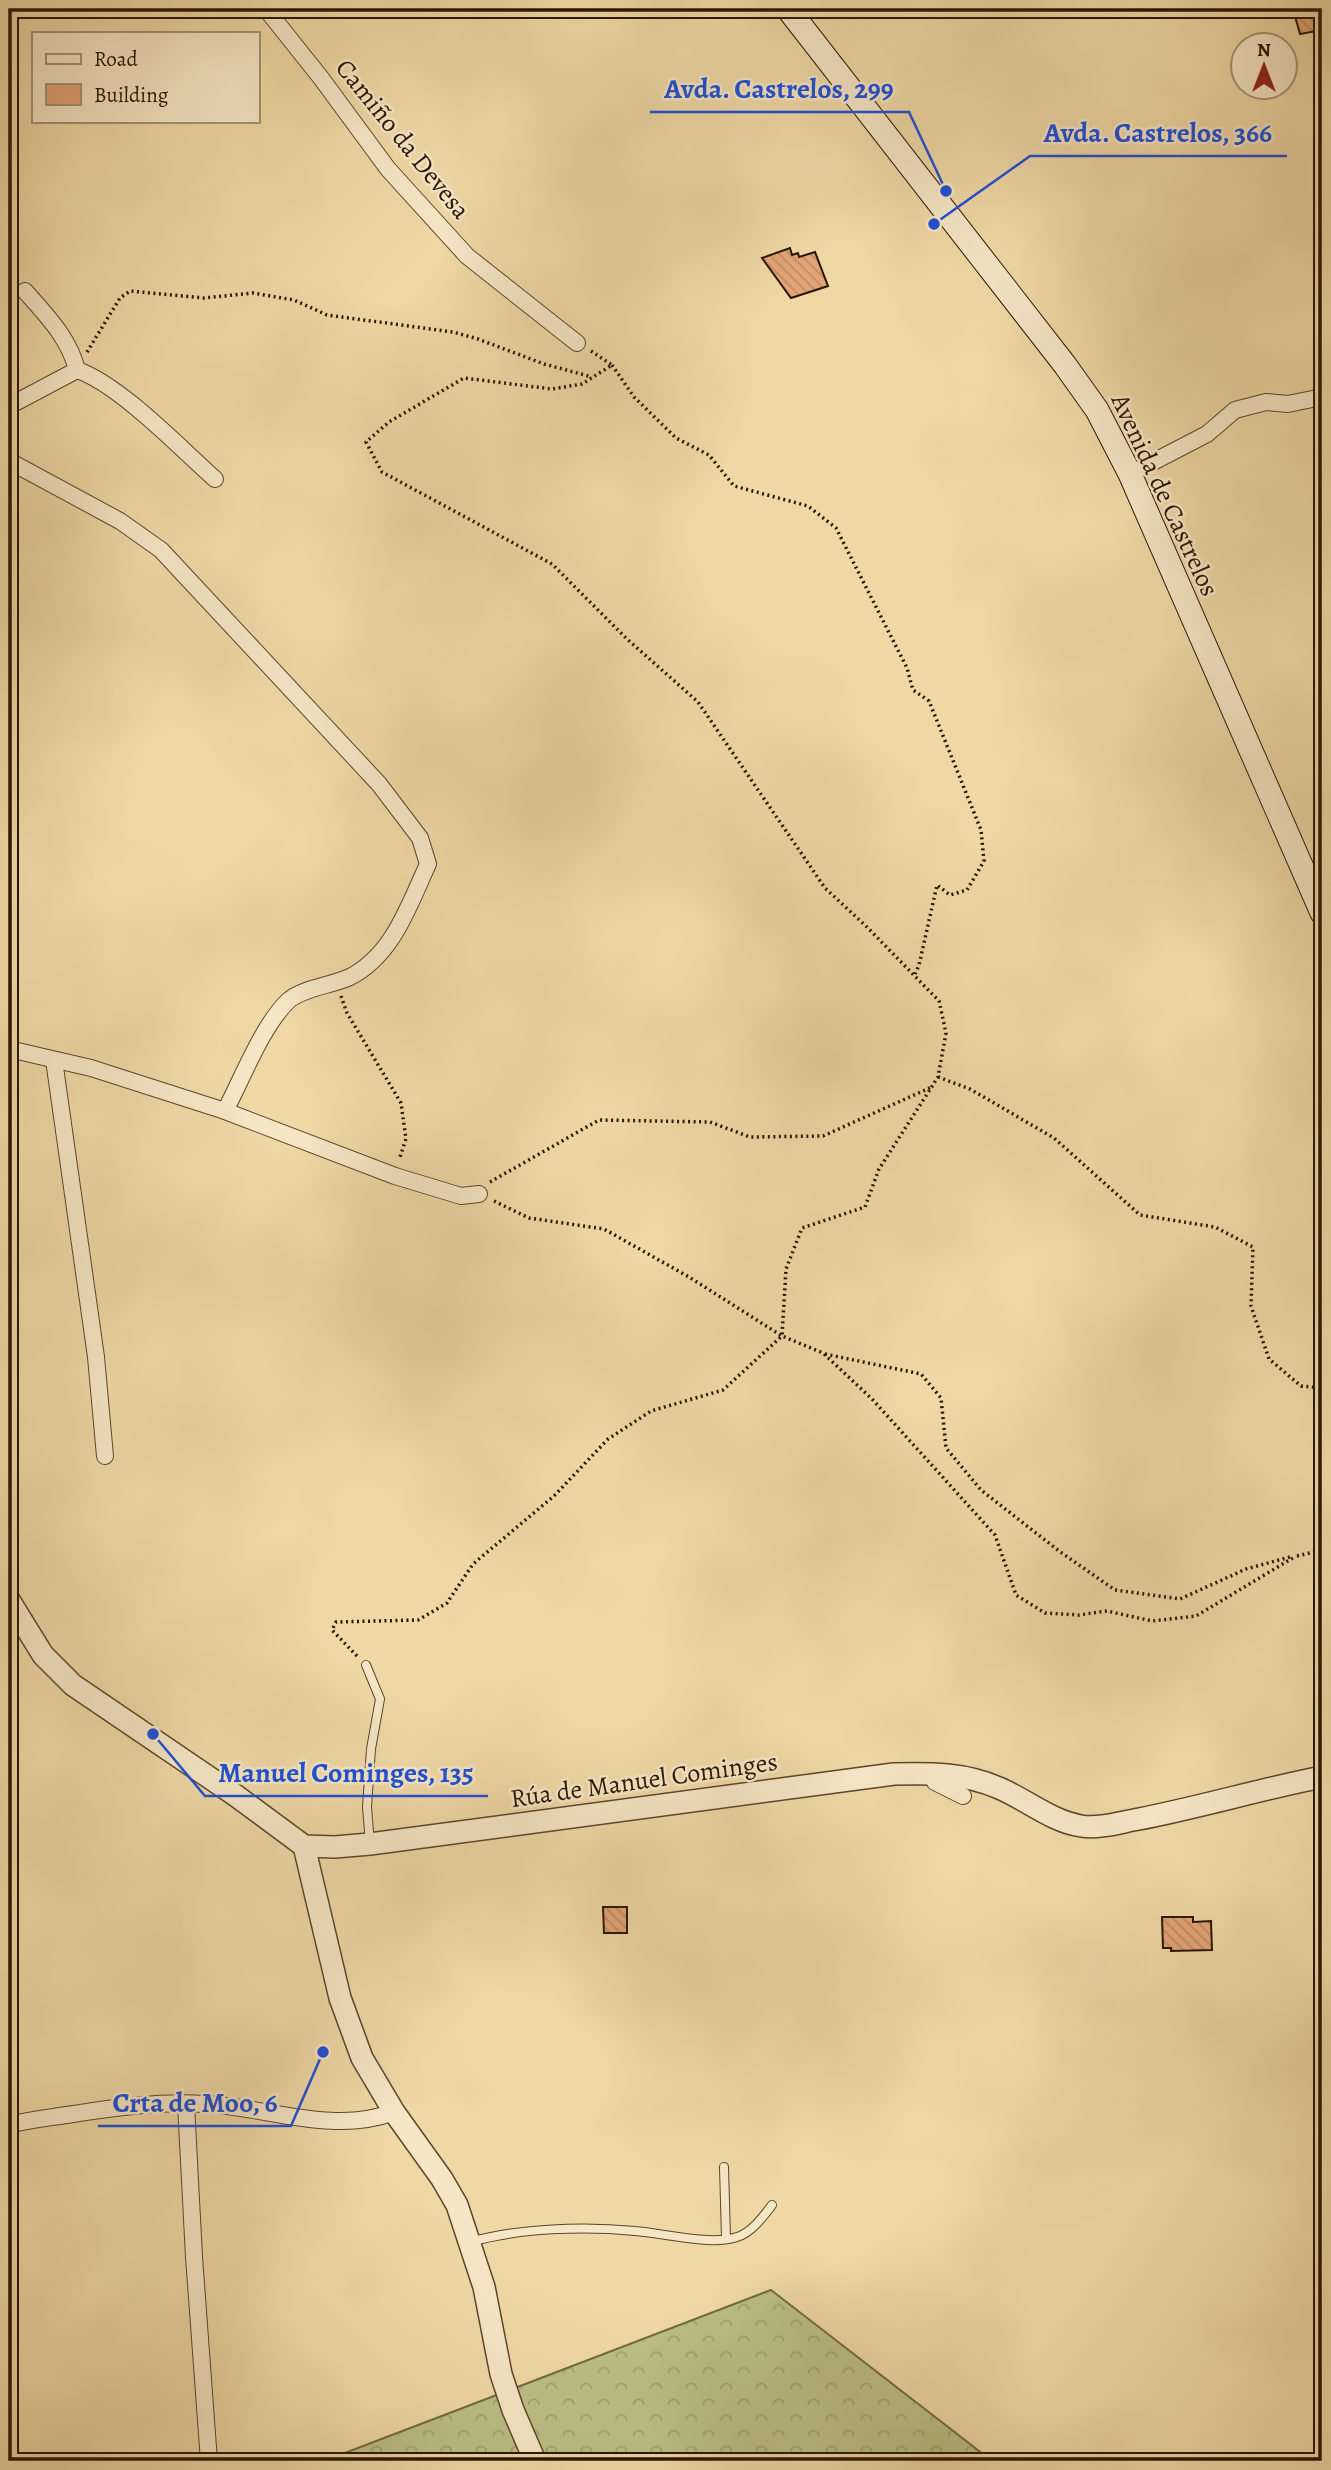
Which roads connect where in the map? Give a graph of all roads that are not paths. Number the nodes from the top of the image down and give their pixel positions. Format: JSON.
{"nodes":[{"id":1,"x":266,"y":9,"type":"edge"},
{"id":2,"x":788,"y":9,"type":"edge"},
{"id":3,"x":25,"y":291,"type":"dead end"},
{"id":4,"x":577,"y":343,"type":"road end"},
{"id":5,"x":77,"y":370,"type":"junction"},
{"id":6,"x":1322,"y":397,"type":"edge"},
{"id":7,"x":9,"y":407,"type":"edge"},
{"id":8,"x":9,"y":461,"type":"edge"},
{"id":9,"x":1130,"y":474,"type":"junction"},
{"id":10,"x":215,"y":479,"type":"dead end"},
{"id":11,"x":1322,"y":912,"type":"edge"},
{"id":12,"x":9,"y":1049,"type":"edge"},
{"id":13,"x":54,"y":1060,"type":"junction"},
{"id":14,"x":225,"y":1111,"type":"junction"},
{"id":15,"x":480,"y":1194,"type":"road end"},
{"id":16,"x":105,"y":1457,"type":"dead end"},
{"id":17,"x":9,"y":1600,"type":"edge"},
{"id":18,"x":366,"y":1665,"type":"road end"},
{"id":19,"x":934,"y":1773,"type":"junction"},
{"id":20,"x":1322,"y":1777,"type":"edge"},
{"id":21,"x":962,"y":1796,"type":"dead end"},
{"id":22,"x":370,"y":1844,"type":"junction"},
{"id":23,"x":303,"y":1846,"type":"junction"},
{"id":24,"x":186,"y":2104,"type":"junction"},
{"id":25,"x":394,"y":2112,"type":"junction"},
{"id":26,"x":9,"y":2125,"type":"edge"},
{"id":27,"x":724,"y":2167,"type":"dead end"},
{"id":28,"x":772,"y":2205,"type":"dead end"},
{"id":29,"x":726,"y":2238,"type":"junction"},
{"id":30,"x":470,"y":2242,"type":"junction"},
{"id":31,"x":209,"y":2461,"type":"edge"},
{"id":32,"x":535,"y":2461,"type":"edge"}],
"edges":[{"from":1,"to":4,"type":"street","name":"Camiño da Devesa"},
{"from":2,"to":9,"type":"main road","name":"Avenida de Castrelos"},
{"from":3,"to":5,"type":"street"},
{"from":5,"to":7,"type":"street"},
{"from":5,"to":10,"type":"street"},
{"from":6,"to":9,"type":"street"},
{"from":8,"to":14,"type":"street"},
{"from":9,"to":11,"type":"main road","name":"Avenida de Castrelos"},
{"from":12,"to":13,"type":"street"},
{"from":13,"to":14,"type":"street"},
{"from":13,"to":16,"type":"street"},
{"from":14,"to":15,"type":"street"},
{"from":17,"to":23,"type":"street"},
{"from":18,"to":22,"type":"lane"},
{"from":19,"to":20,"type":"street","name":"Rúa de Manuel Cominges"},
{"from":19,"to":21,"type":"street"},
{"from":19,"to":22,"type":"street","name":"Rúa de Manuel Cominges"},
{"from":22,"to":23,"type":"street","name":"Rúa de Manuel Cominges"},
{"from":23,"to":25,"type":"street"},
{"from":24,"to":25,"type":"street"},
{"from":24,"to":26,"type":"street"},
{"from":24,"to":31,"type":"street"},
{"from":25,"to":30,"type":"street"},
{"from":27,"to":29,"type":"lane"},
{"from":28,"to":29,"type":"lane"},
{"from":29,"to":30,"type":"lane"},
{"from":30,"to":32,"type":"street"}]}
